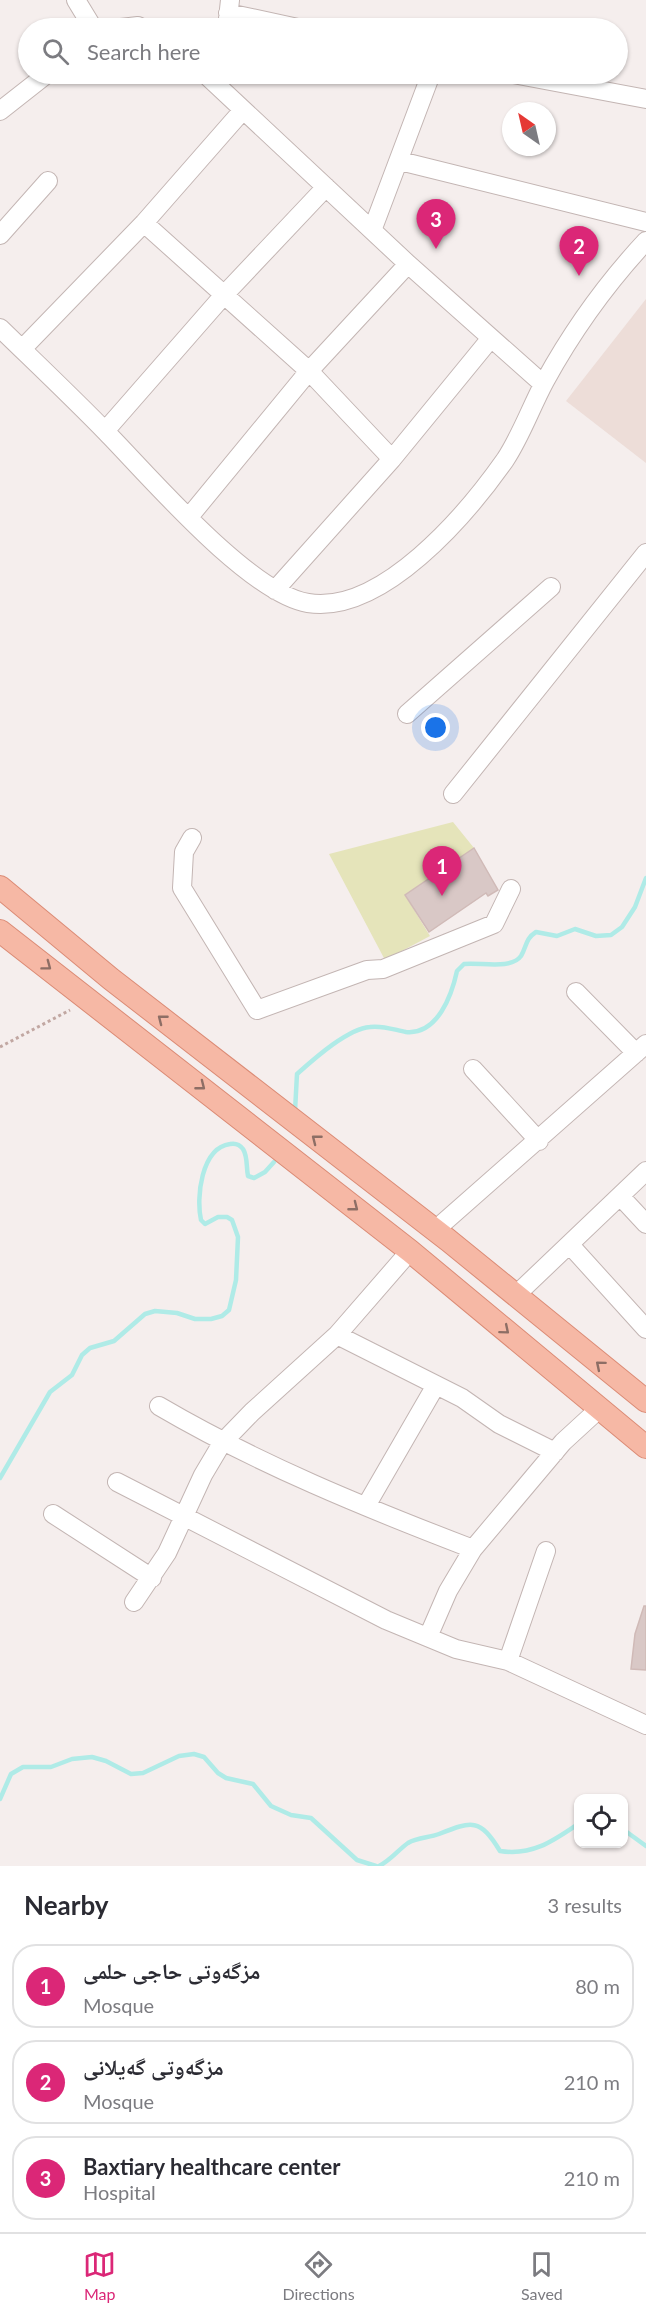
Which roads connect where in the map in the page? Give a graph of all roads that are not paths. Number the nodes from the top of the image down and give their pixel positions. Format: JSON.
{"nodes":[{"id":1,"x":76,"y":0,"type":"edge"},
{"id":2,"x":228,"y":14,"type":"edge"},
{"id":3,"x":87,"y":18,"type":"edge"},
{"id":4,"x":248,"y":18,"type":"edge"},
{"id":5,"x":34,"y":84,"type":"edge"},
{"id":6,"x":219,"y":84,"type":"edge"},
{"id":7,"x":427,"y":84,"type":"edge"},
{"id":8,"x":566,"y":84,"type":"edge"},
{"id":9,"x":646,"y":99,"type":"edge"},
{"id":10,"x":243,"y":110,"type":"junction"},
{"id":11,"x":0,"y":111,"type":"edge"},
{"id":12,"x":400,"y":161,"type":"junction"},
{"id":13,"x":48,"y":181,"type":"dead end"},
{"id":14,"x":326,"y":187,"type":"junction"},
{"id":15,"x":646,"y":222,"type":"edge"},
{"id":16,"x":144,"y":223,"type":"junction"},
{"id":17,"x":373,"y":228,"type":"junction"},
{"id":18,"x":0,"y":235,"type":"edge"},
{"id":19,"x":646,"y":241,"type":"edge"},
{"id":20,"x":408,"y":264,"type":"junction"},
{"id":21,"x":223,"y":296,"type":"junction"},
{"id":22,"x":0,"y":328,"type":"edge"},
{"id":23,"x":491,"y":338,"type":"junction"},
{"id":24,"x":22,"y":349,"type":"junction"},
{"id":25,"x":309,"y":371,"type":"junction"},
{"id":26,"x":543,"y":384,"type":"junction"},
{"id":27,"x":105,"y":430,"type":"junction"},
{"id":28,"x":392,"y":459,"type":"junction"},
{"id":29,"x":189,"y":517,"type":"junction"},
{"id":30,"x":646,"y":553,"type":"edge"},
{"id":31,"x":551,"y":587,"type":"dead end"},
{"id":32,"x":275,"y":590,"type":"junction"},
{"id":33,"x":407,"y":714,"type":"dead end"},
{"id":34,"x":453,"y":794,"type":"dead end"},
{"id":35,"x":192,"y":838,"type":"dead end"},
{"id":36,"x":0,"y":887,"type":"edge"},
{"id":37,"x":511,"y":889,"type":"dead end"},
{"id":38,"x":0,"y":931,"type":"edge"},
{"id":39,"x":111,"y":979,"type":"junction"},
{"id":40,"x":576,"y":992,"type":"dead end"},
{"id":41,"x":91,"y":999,"type":"junction"},
{"id":42,"x":641,"y":1049,"type":"edge"},
{"id":43,"x":473,"y":1069,"type":"dead end"},
{"id":44,"x":539,"y":1141,"type":"junction"},
{"id":45,"x":646,"y":1171,"type":"edge"},
{"id":46,"x":620,"y":1196,"type":"junction"},
{"id":47,"x":646,"y":1224,"type":"edge"},
{"id":48,"x":434,"y":1231,"type":"junction"},
{"id":49,"x":570,"y":1245,"type":"junction"},
{"id":50,"x":410,"y":1251,"type":"junction"},
{"id":51,"x":516,"y":1295,"type":"junction"},
{"id":52,"x":646,"y":1329,"type":"edge"},
{"id":53,"x":337,"y":1335,"type":"junction"},
{"id":54,"x":436,"y":1385,"type":"junction"},
{"id":55,"x":646,"y":1401,"type":"edge"},
{"id":56,"x":159,"y":1406,"type":"dead end"},
{"id":57,"x":598,"y":1409,"type":"junction"},
{"id":58,"x":222,"y":1443,"type":"junction"},
{"id":59,"x":646,"y":1447,"type":"edge"},
{"id":60,"x":555,"y":1452,"type":"junction"},
{"id":61,"x":117,"y":1482,"type":"dead end"},
{"id":62,"x":366,"y":1506,"type":"junction"},
{"id":63,"x":53,"y":1514,"type":"dead end"},
{"id":64,"x":185,"y":1518,"type":"junction"},
{"id":65,"x":473,"y":1549,"type":"junction"},
{"id":66,"x":546,"y":1551,"type":"dead end"},
{"id":67,"x":152,"y":1578,"type":"junction"},
{"id":68,"x":134,"y":1602,"type":"dead end"},
{"id":69,"x":428,"y":1637,"type":"junction"},
{"id":70,"x":508,"y":1661,"type":"junction"},
{"id":71,"x":646,"y":1725,"type":"edge"}],
"edges":[{"from":1,"to":3,"type":"street"},
{"from":2,"to":4,"type":"street"},
{"from":5,"to":11,"type":"street"},
{"from":6,"to":10,"type":"street"},
{"from":7,"to":12,"type":"street"},
{"from":8,"to":9,"type":"street"},
{"from":10,"to":14,"type":"street"},
{"from":10,"to":16,"type":"street"},
{"from":12,"to":15,"type":"street"},
{"from":12,"to":17,"type":"street"},
{"from":13,"to":18,"type":"street"},
{"from":14,"to":17,"type":"street"},
{"from":14,"to":21,"type":"street"},
{"from":16,"to":21,"type":"street"},
{"from":16,"to":24,"type":"street"},
{"from":17,"to":20,"type":"street"},
{"from":19,"to":26,"type":"street"},
{"from":20,"to":23,"type":"street"},
{"from":20,"to":25,"type":"street"},
{"from":21,"to":25,"type":"street"},
{"from":21,"to":27,"type":"street"},
{"from":22,"to":24,"type":"street"},
{"from":23,"to":26,"type":"street"},
{"from":23,"to":28,"type":"street"},
{"from":24,"to":27,"type":"street"},
{"from":25,"to":28,"type":"street"},
{"from":25,"to":29,"type":"street"},
{"from":26,"to":32,"type":"street"},
{"from":27,"to":29,"type":"street"},
{"from":28,"to":32,"type":"street"},
{"from":29,"to":32,"type":"street"},
{"from":30,"to":34,"type":"street"},
{"from":31,"to":33,"type":"street"},
{"from":35,"to":37,"type":"street"},
{"from":36,"to":39,"type":"main road"},
{"from":38,"to":41,"type":"main road","one_way":true},
{"from":39,"to":41,"type":"main road"},
{"from":48,"to":39,"type":"main road","one_way":true},
{"from":40,"to":42,"type":"street"},
{"from":41,"to":50,"type":"main road","one_way":true},
{"from":42,"to":44,"type":"street"},
{"from":43,"to":44,"type":"street"},
{"from":44,"to":48,"type":"street"},
{"from":45,"to":46,"type":"street"},
{"from":46,"to":47,"type":"street"},
{"from":46,"to":49,"type":"street"},
{"from":48,"to":51,"type":"main road"},
{"from":49,"to":51,"type":"street"},
{"from":49,"to":52,"type":"street"},
{"from":50,"to":53,"type":"street"},
{"from":50,"to":57,"type":"main road","one_way":true},
{"from":55,"to":51,"type":"main road","one_way":true},
{"from":53,"to":54,"type":"street"},
{"from":53,"to":58,"type":"street"},
{"from":54,"to":60,"type":"street"},
{"from":54,"to":62,"type":"street"},
{"from":56,"to":58,"type":"street"},
{"from":57,"to":59,"type":"main road"},
{"from":57,"to":60,"type":"street"},
{"from":58,"to":62,"type":"street"},
{"from":58,"to":64,"type":"street"},
{"from":60,"to":65,"type":"street"},
{"from":61,"to":64,"type":"street"},
{"from":62,"to":65,"type":"street"},
{"from":63,"to":67,"type":"street"},
{"from":64,"to":67,"type":"street"},
{"from":64,"to":69,"type":"street"},
{"from":65,"to":69,"type":"street"},
{"from":66,"to":70,"type":"street"},
{"from":67,"to":68,"type":"street"},
{"from":69,"to":70,"type":"street"},
{"from":70,"to":71,"type":"street"}]}
